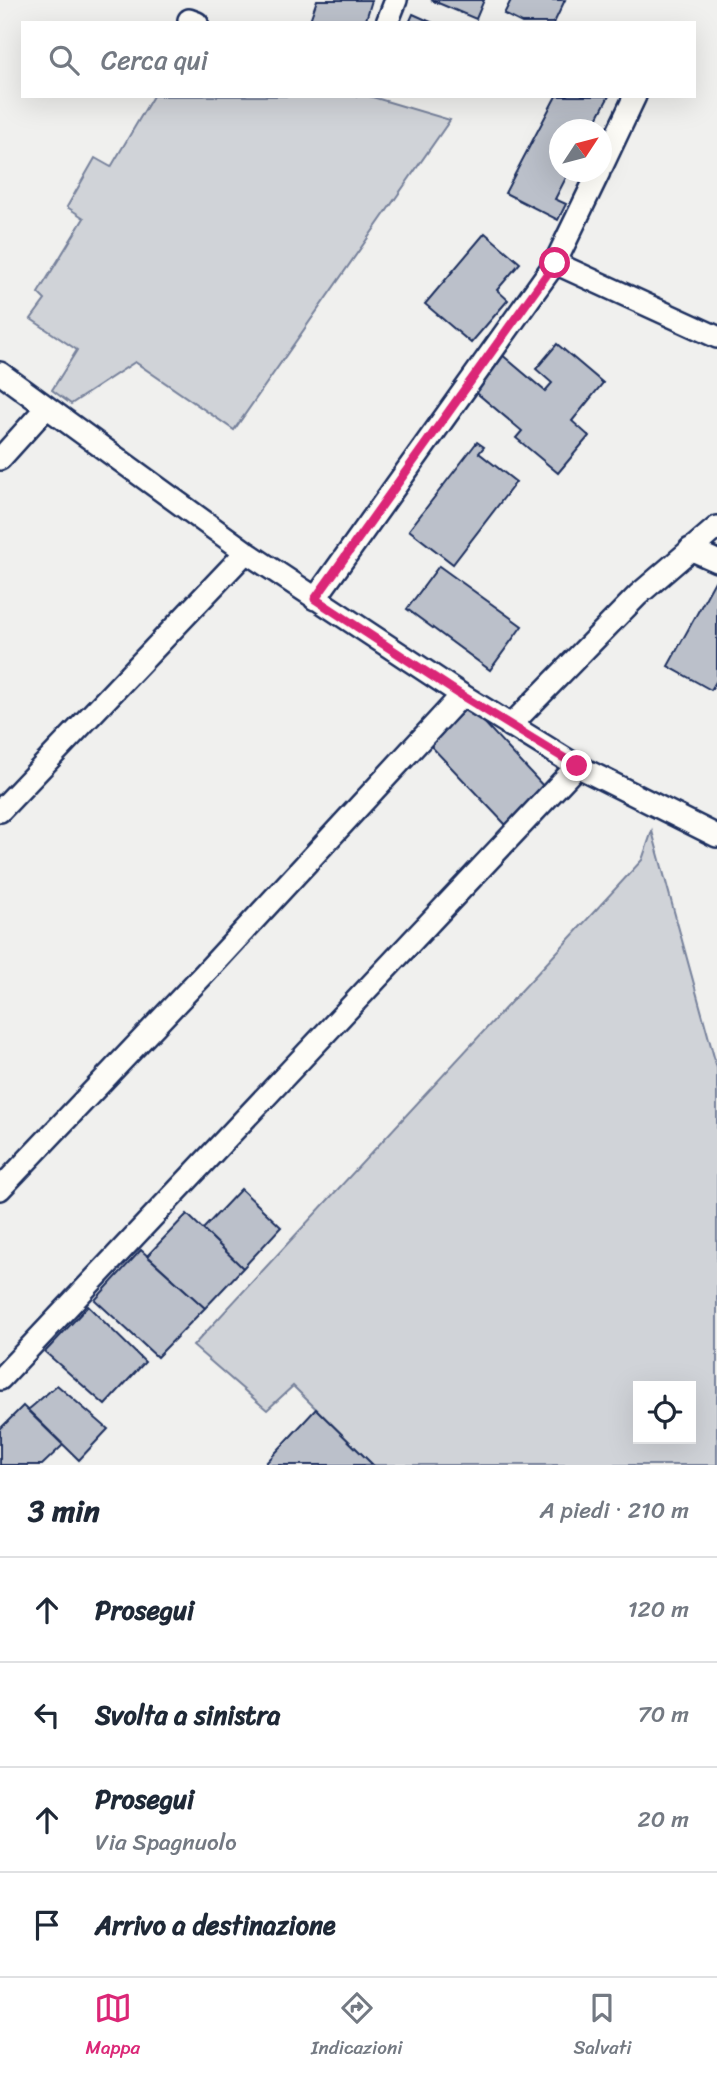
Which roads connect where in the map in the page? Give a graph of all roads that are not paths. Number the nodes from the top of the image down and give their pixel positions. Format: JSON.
{"nodes":[{"id":1,"x":396,"y":0,"type":"edge"},
{"id":2,"x":388,"y":21,"type":"edge"},
{"id":3,"x":634,"y":98,"type":"edge"},
{"id":4,"x":612,"y":143,"type":"edge"},
{"id":5,"x":594,"y":182,"type":"edge"},
{"id":6,"x":555,"y":263,"type":"junction"},
{"id":7,"x":717,"y":337,"type":"edge"},
{"id":8,"x":0,"y":373,"type":"edge"},
{"id":9,"x":46,"y":408,"type":"junction"},
{"id":10,"x":0,"y":459,"type":"edge"},
{"id":11,"x":717,"y":527,"type":"edge"},
{"id":12,"x":691,"y":550,"type":"junction"},
{"id":13,"x":246,"y":552,"type":"junction"},
{"id":14,"x":717,"y":561,"type":"edge"},
{"id":15,"x":315,"y":599,"type":"junction"},
{"id":16,"x":461,"y":695,"type":"junction"},
{"id":17,"x":510,"y":726,"type":"junction"},
{"id":18,"x":577,"y":766,"type":"junction"},
{"id":19,"x":0,"y":811,"type":"edge"},
{"id":20,"x":717,"y":836,"type":"edge"},
{"id":21,"x":0,"y":1189,"type":"edge"},
{"id":22,"x":0,"y":1379,"type":"edge"}],
"edges":[{"from":1,"to":2,"type":"street"},
{"from":3,"to":4,"type":"street"},
{"from":5,"to":6,"type":"street"},
{"from":6,"to":7,"type":"street"},
{"from":6,"to":15,"type":"street"},
{"from":8,"to":9,"type":"street"},
{"from":9,"to":10,"type":"street"},
{"from":9,"to":13,"type":"street"},
{"from":11,"to":12,"type":"street"},
{"from":12,"to":14,"type":"street"},
{"from":12,"to":17,"type":"street"},
{"from":13,"to":15,"type":"street"},
{"from":13,"to":19,"type":"street"},
{"from":15,"to":16,"type":"street"},
{"from":16,"to":17,"type":"street"},
{"from":16,"to":21,"type":"street"},
{"from":17,"to":18,"type":"street"},
{"from":18,"to":20,"type":"street"},
{"from":18,"to":22,"type":"street"}]}
